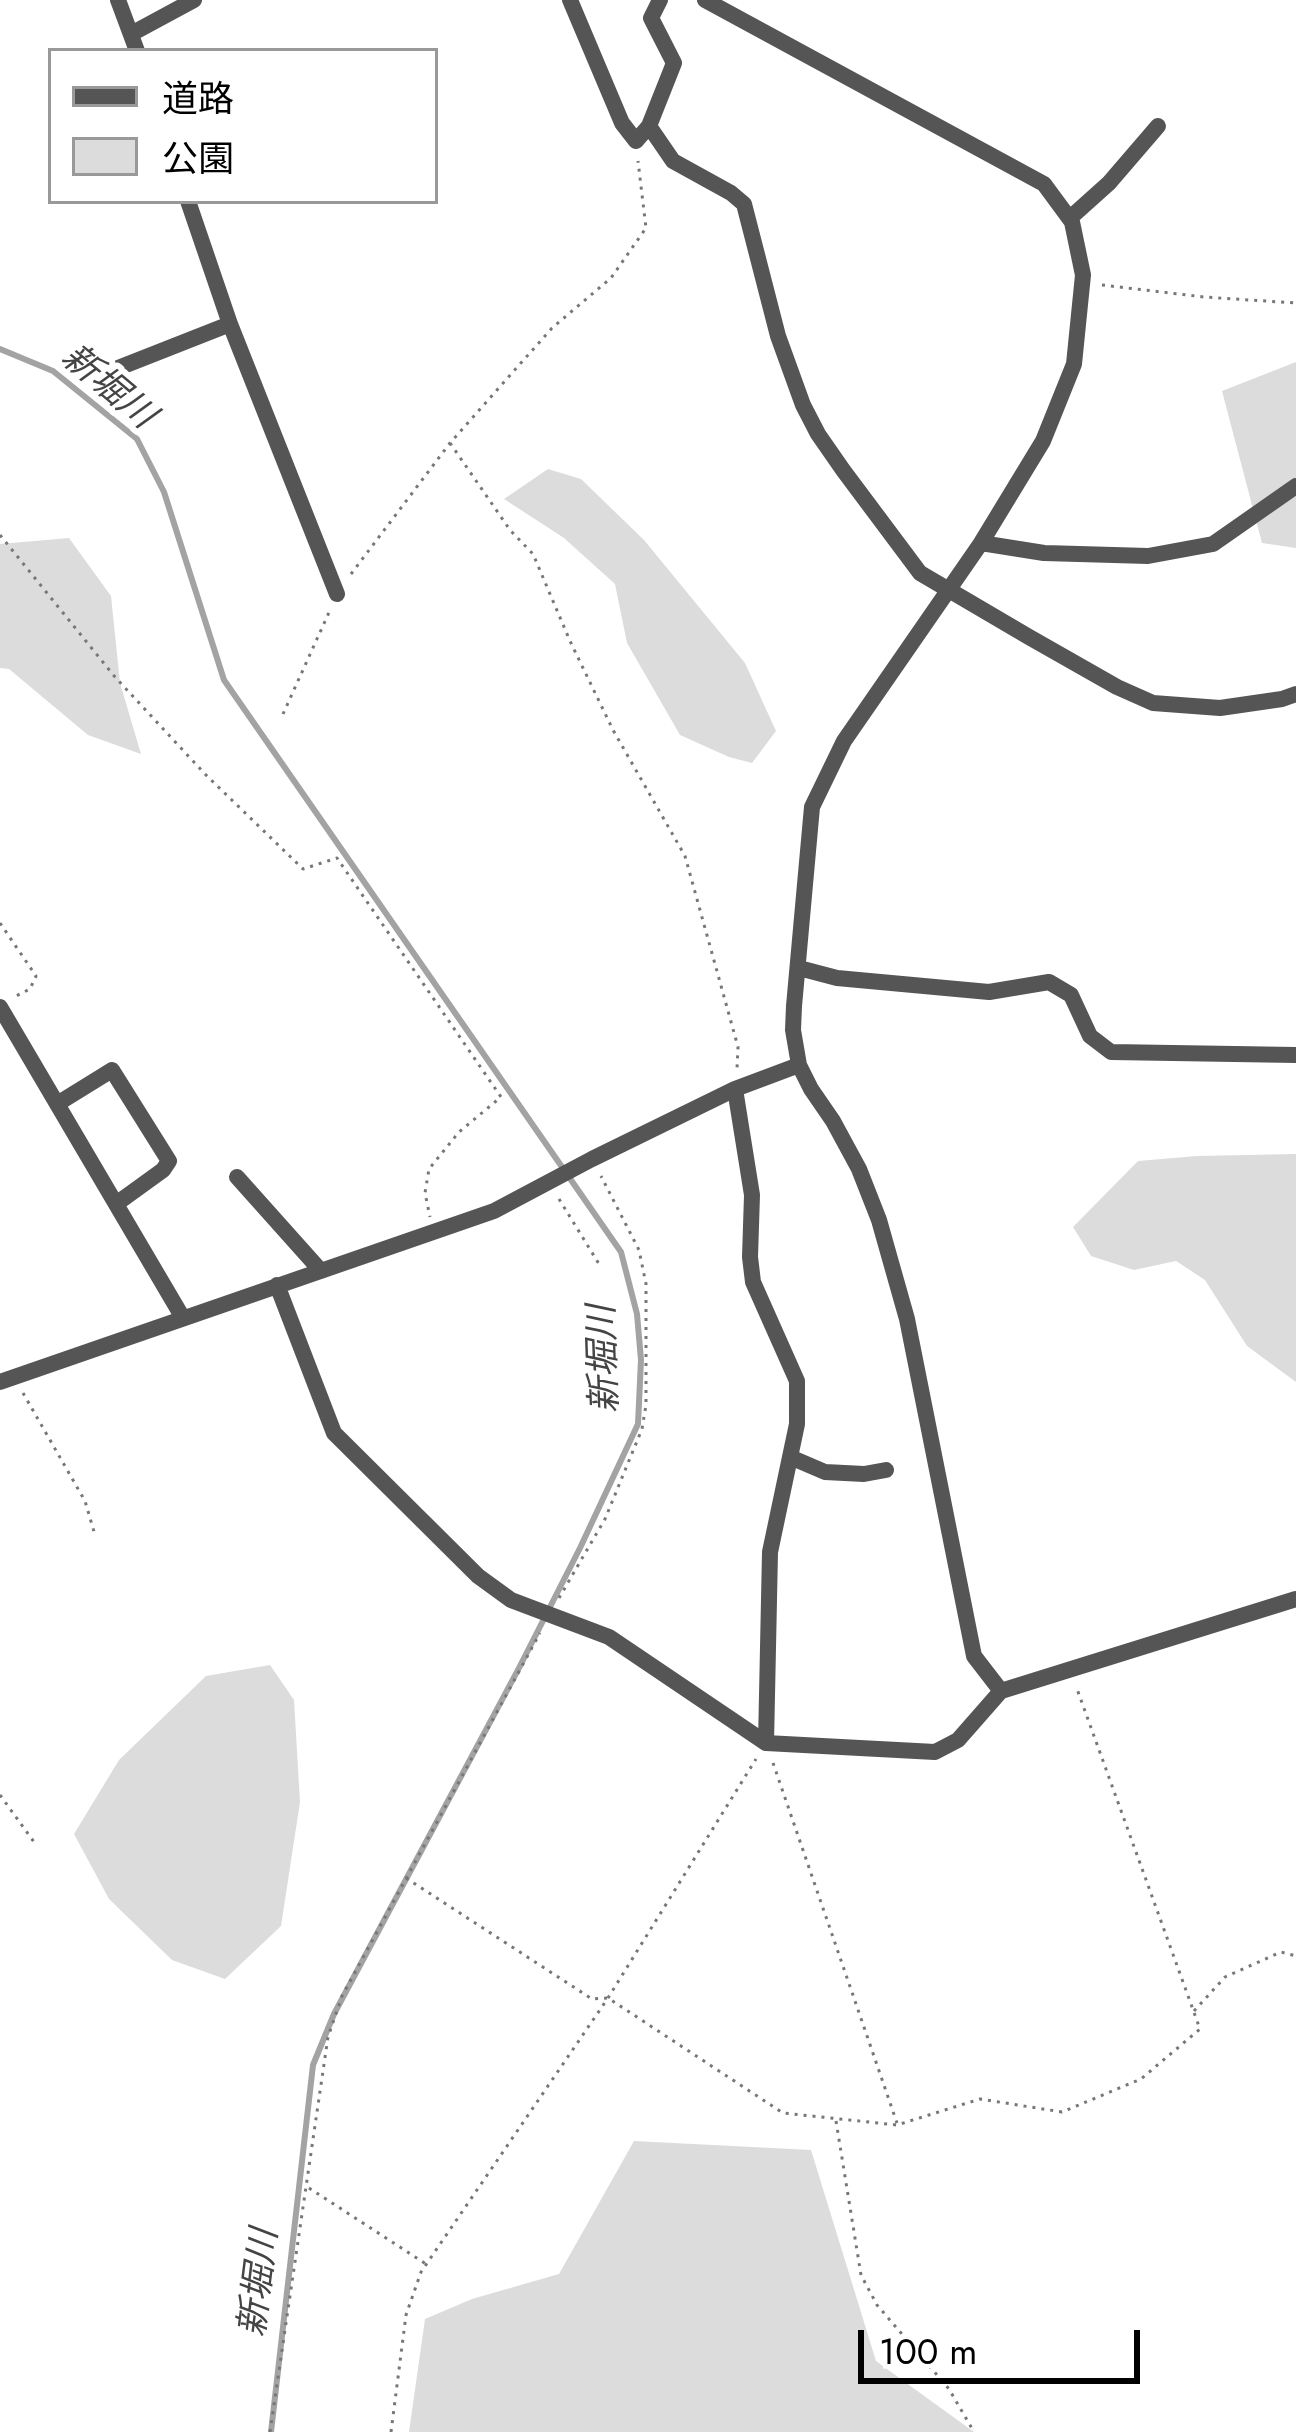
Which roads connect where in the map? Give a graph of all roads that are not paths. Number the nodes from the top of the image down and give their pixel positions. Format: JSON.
{"nodes":[{"id":1,"x":118,"y":0,"type":"edge"},
{"id":2,"x":194,"y":0,"type":"edge"},
{"id":3,"x":570,"y":0,"type":"edge"},
{"id":4,"x":660,"y":0,"type":"edge"},
{"id":5,"x":705,"y":0,"type":"edge"},
{"id":6,"x":134,"y":42,"type":"edge"},
{"id":7,"x":649,"y":126,"type":"junction"},
{"id":8,"x":1158,"y":126,"type":"dead end"},
{"id":9,"x":189,"y":204,"type":"edge"},
{"id":10,"x":1070,"y":218,"type":"junction"},
{"id":11,"x":230,"y":325,"type":"junction"},
{"id":12,"x":108,"y":372,"type":"dead end"},
{"id":13,"x":1296,"y":486,"type":"edge"},
{"id":14,"x":981,"y":543,"type":"junction"},
{"id":15,"x":946,"y":590,"type":"junction"},
{"id":16,"x":337,"y":594,"type":"road end"},
{"id":17,"x":1296,"y":694,"type":"edge"},
{"id":18,"x":799,"y":968,"type":"junction"},
{"id":19,"x":8,"y":1002,"type":"edge"},
{"id":20,"x":1296,"y":1055,"type":"edge"},
{"id":21,"x":799,"y":1065,"type":"junction"},
{"id":22,"x":735,"y":1089,"type":"junction"},
{"id":23,"x":57,"y":1104,"type":"junction"},
{"id":24,"x":237,"y":1177,"type":"dead end"},
{"id":25,"x":116,"y":1204,"type":"junction"},
{"id":26,"x":321,"y":1270,"type":"junction"},
{"id":27,"x":277,"y":1286,"type":"junction"},
{"id":28,"x":183,"y":1318,"type":"junction"},
{"id":29,"x":7,"y":1379,"type":"edge"},
{"id":30,"x":790,"y":1456,"type":"junction"},
{"id":31,"x":886,"y":1471,"type":"dead end"},
{"id":32,"x":1296,"y":1598,"type":"edge"},
{"id":33,"x":1001,"y":1691,"type":"junction"},
{"id":34,"x":766,"y":1743,"type":"junction"}],
"edges":[{"from":1,"to":6,"type":"street"},
{"from":2,"to":6,"type":"street"},
{"from":3,"to":7,"type":"street"},
{"from":4,"to":7,"type":"street"},
{"from":5,"to":10,"type":"street"},
{"from":7,"to":15,"type":"street"},
{"from":8,"to":10,"type":"street"},
{"from":9,"to":11,"type":"street"},
{"from":10,"to":14,"type":"street"},
{"from":11,"to":12,"type":"street"},
{"from":11,"to":16,"type":"street"},
{"from":13,"to":14,"type":"street"},
{"from":14,"to":15,"type":"street"},
{"from":15,"to":17,"type":"street"},
{"from":15,"to":18,"type":"street"},
{"from":18,"to":20,"type":"street"},
{"from":18,"to":21,"type":"street"},
{"from":19,"to":23,"type":"street"},
{"from":21,"to":22,"type":"street"},
{"from":21,"to":33,"type":"street"},
{"from":22,"to":26,"type":"street"},
{"from":22,"to":30,"type":"street"},
{"from":23,"to":25,"type":"street"},
{"from":23,"to":25,"type":"street"},
{"from":24,"to":26,"type":"street"},
{"from":25,"to":28,"type":"street"},
{"from":26,"to":27,"type":"street"},
{"from":27,"to":28,"type":"street"},
{"from":27,"to":34,"type":"street"},
{"from":28,"to":29,"type":"street"},
{"from":30,"to":31,"type":"street"},
{"from":30,"to":34,"type":"street"},
{"from":32,"to":33,"type":"street"},
{"from":33,"to":34,"type":"street"}]}
